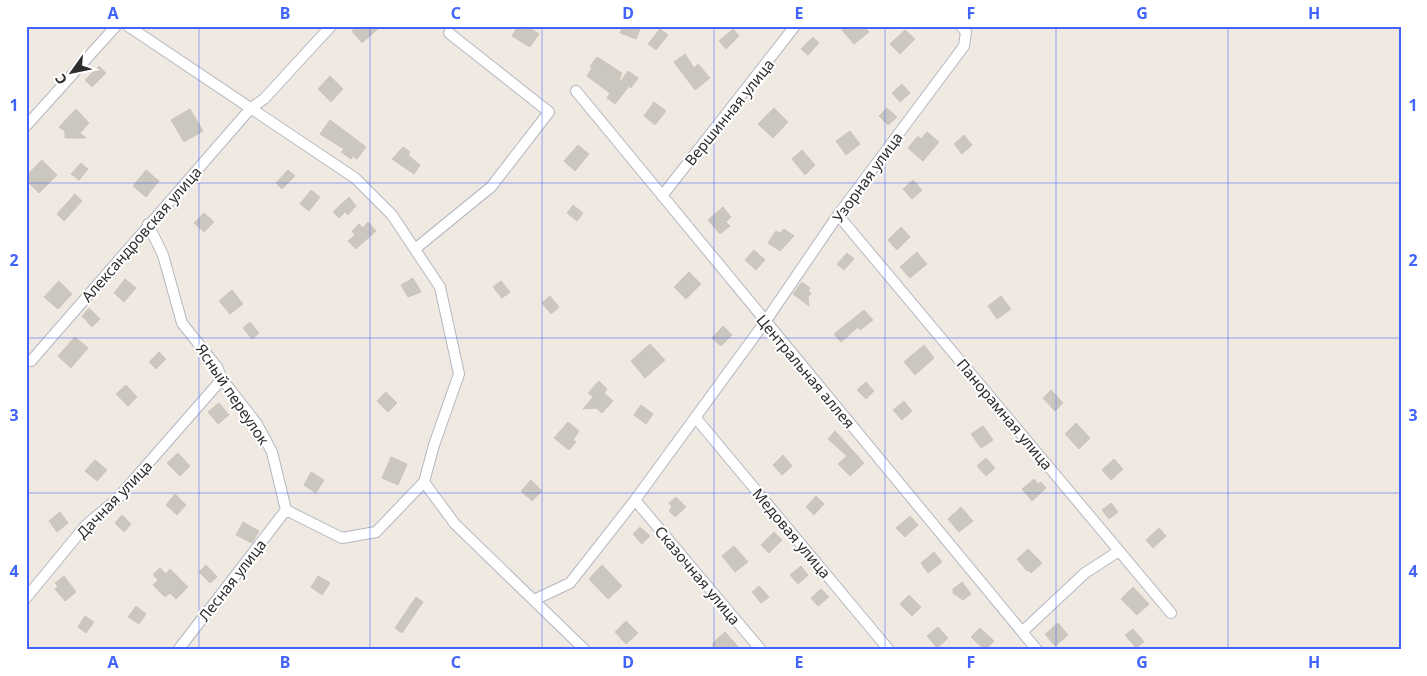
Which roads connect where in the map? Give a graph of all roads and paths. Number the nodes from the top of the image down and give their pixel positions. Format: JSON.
{"nodes":[{"id":1,"x":116,"y":26,"type":"edge"},
{"id":2,"x":128,"y":26,"type":"edge"},
{"id":3,"x":331,"y":26,"type":"edge"},
{"id":4,"x":796,"y":26,"type":"edge"},
{"id":5,"x":964,"y":29,"type":"edge"},
{"id":6,"x":448,"y":33,"type":"dead end"},
{"id":7,"x":576,"y":91,"type":"dead end"},
{"id":8,"x":251,"y":108,"type":"junction"},
{"id":9,"x":26,"y":126,"type":"edge"},
{"id":10,"x":662,"y":196,"type":"junction"},
{"id":11,"x":838,"y":215,"type":"junction"},
{"id":12,"x":148,"y":224,"type":"junction"},
{"id":13,"x":415,"y":248,"type":"junction"},
{"id":14,"x":765,"y":322,"type":"junction"},
{"id":15,"x":31,"y":361,"type":"dead end"},
{"id":16,"x":222,"y":378,"type":"junction"},
{"id":17,"x":695,"y":417,"type":"junction"},
{"id":18,"x":424,"y":482,"type":"junction"},
{"id":19,"x":635,"y":500,"type":"junction"},
{"id":20,"x":286,"y":510,"type":"junction"},
{"id":21,"x":1119,"y":550,"type":"junction"},
{"id":22,"x":26,"y":598,"type":"edge"},
{"id":23,"x":534,"y":600,"type":"junction"},
{"id":24,"x":1171,"y":613,"type":"dead end"},
{"id":25,"x":1022,"y":632,"type":"junction"},
{"id":26,"x":178,"y":650,"type":"edge"},
{"id":27,"x":585,"y":650,"type":"edge"},
{"id":28,"x":761,"y":650,"type":"edge"},
{"id":29,"x":889,"y":650,"type":"edge"},
{"id":30,"x":1037,"y":650,"type":"edge"}],
"edges":[{"from":1,"to":9,"type":"street"},
{"from":2,"to":8,"type":"street"},
{"from":3,"to":8,"type":"street","name":"Александровская улица"},
{"from":4,"to":10,"type":"street","name":"Вершинная улица"},
{"from":5,"to":11,"type":"street","name":"Узорная улица"},
{"from":6,"to":13,"type":"street"},
{"from":7,"to":10,"type":"street","name":"Центральная аллея"},
{"from":8,"to":12,"type":"street","name":"Александровская улица"},
{"from":8,"to":13,"type":"street"},
{"from":10,"to":14,"type":"street","name":"Центральная аллея"},
{"from":11,"to":14,"type":"street","name":"Узорная улица"},
{"from":11,"to":21,"type":"street","name":"Панорамная улица"},
{"from":12,"to":15,"type":"street","name":"Александровская улица"},
{"from":12,"to":16,"type":"street","name":"Ясный переулок"},
{"from":13,"to":18,"type":"street"},
{"from":14,"to":17,"type":"street","name":"Узорная улица"},
{"from":14,"to":25,"type":"street","name":"Центральная аллея"},
{"from":16,"to":20,"type":"street","name":"Ясный переулок"},
{"from":16,"to":22,"type":"street","name":"Дачная улица"},
{"from":17,"to":19,"type":"street","name":"Узорная улица"},
{"from":17,"to":29,"type":"street","name":"Медовая улица"},
{"from":18,"to":20,"type":"street"},
{"from":18,"to":23,"type":"street"},
{"from":19,"to":23,"type":"street","name":"Узорная улица"},
{"from":19,"to":28,"type":"street","name":"Сказочная улица"},
{"from":20,"to":26,"type":"street","name":"Лесная улица"},
{"from":21,"to":24,"type":"street","name":"Панорамная улица"},
{"from":21,"to":25,"type":"street"},
{"from":23,"to":27,"type":"street"},
{"from":25,"to":30,"type":"street","name":"Центральная аллея"}]}
